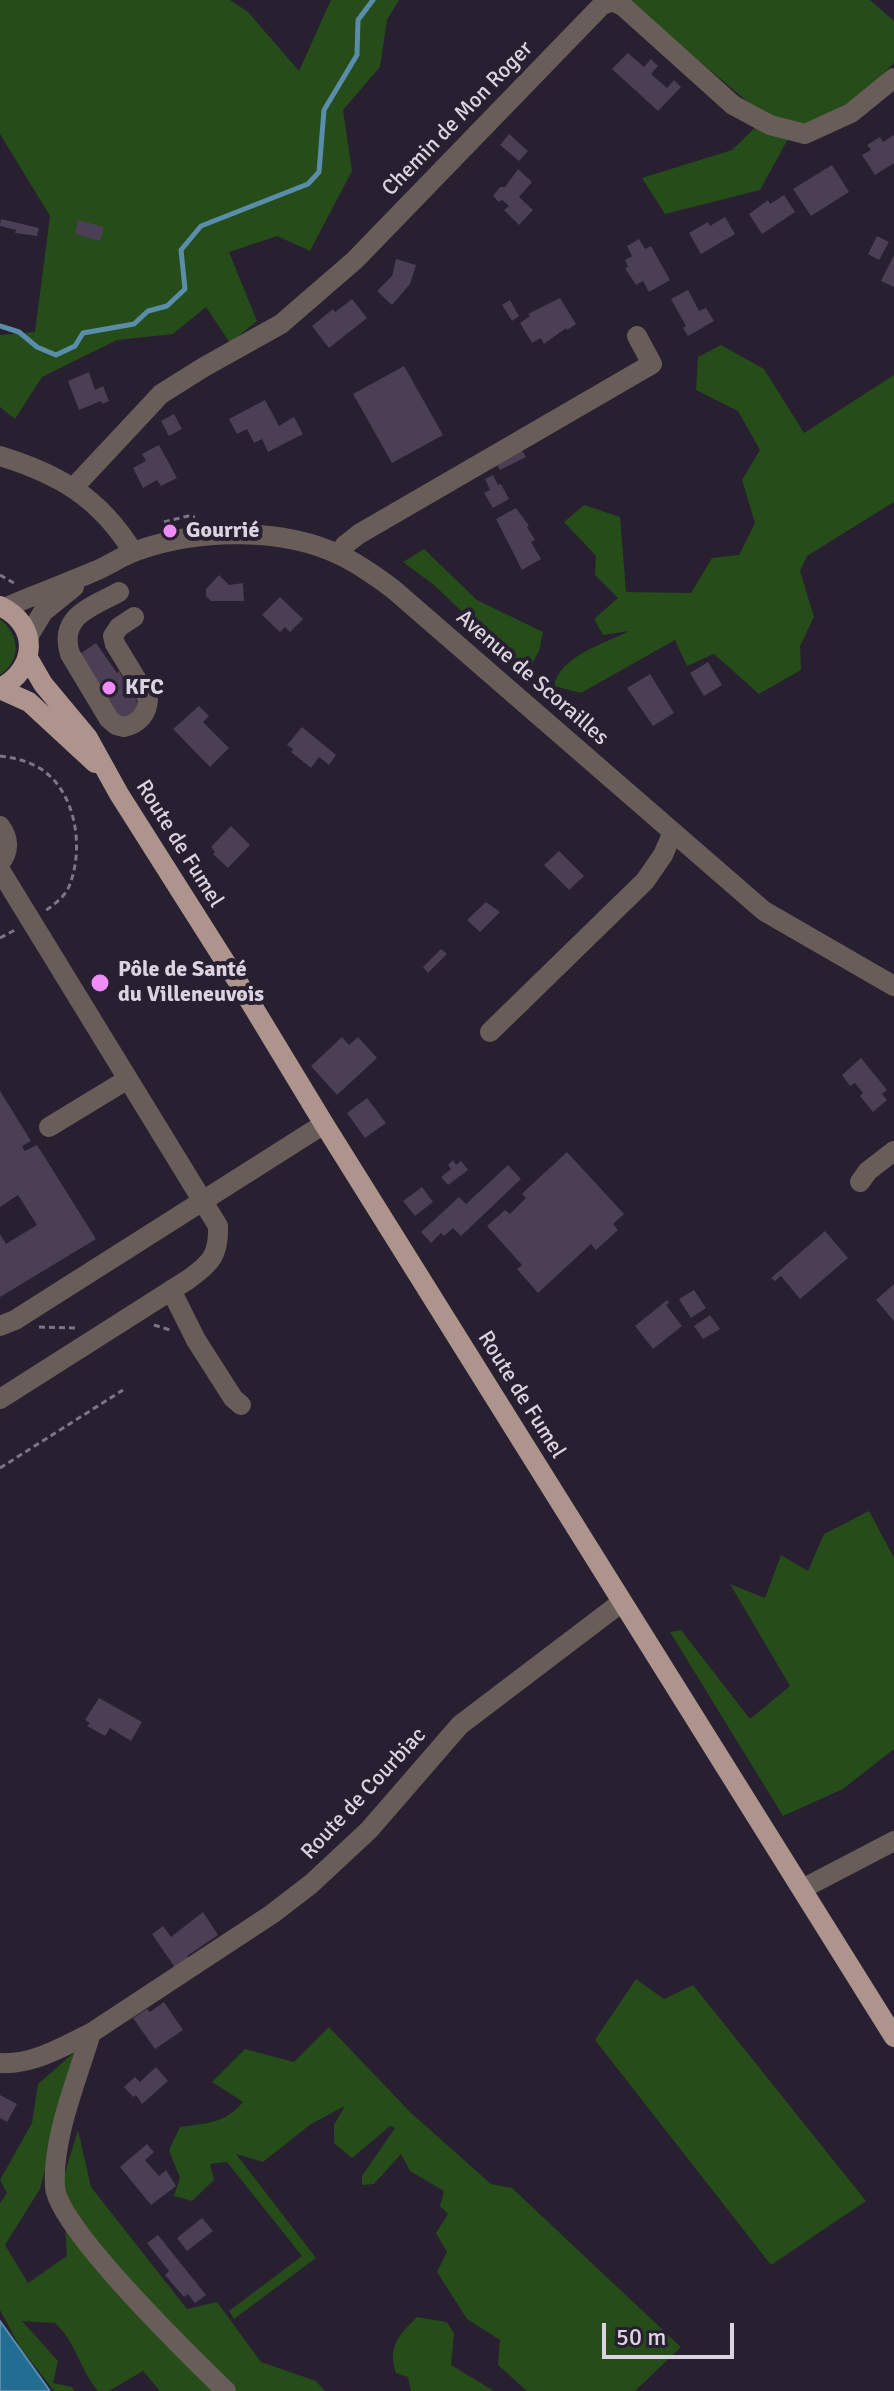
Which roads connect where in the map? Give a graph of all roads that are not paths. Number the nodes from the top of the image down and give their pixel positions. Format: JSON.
{"nodes":[{"id":1,"x":894,"y":78,"type":"edge"},
{"id":2,"x":637,"y":336,"type":"dead end"},
{"id":3,"x":0,"y":456,"type":"edge"},
{"id":4,"x":74,"y":487,"type":"junction"},
{"id":5,"x":133,"y":552,"type":"junction"},
{"id":6,"x":339,"y":554,"type":"junction"},
{"id":7,"x":97,"y":571,"type":"junction"},
{"id":8,"x":119,"y":592,"type":"dead end"},
{"id":9,"x":2,"y":607,"type":"edge"},
{"id":10,"x":134,"y":617,"type":"dead end"},
{"id":11,"x":28,"y":637,"type":"junction"},
{"id":12,"x":28,"y":658,"type":"junction"},
{"id":13,"x":0,"y":688,"type":"edge"},
{"id":14,"x":109,"y":776,"type":"junction"},
{"id":15,"x":0,"y":826,"type":"edge"},
{"id":16,"x":673,"y":832,"type":"junction"},
{"id":17,"x":0,"y":863,"type":"edge"},
{"id":18,"x":0,"y":870,"type":"edge"},
{"id":19,"x":894,"y":986,"type":"edge"},
{"id":20,"x":490,"y":1032,"type":"dead end"},
{"id":21,"x":128,"y":1079,"type":"junction"},
{"id":22,"x":324,"y":1124,"type":"junction"},
{"id":23,"x":49,"y":1127,"type":"dead end"},
{"id":24,"x":894,"y":1151,"type":"edge"},
{"id":25,"x":860,"y":1182,"type":"dead end"},
{"id":26,"x":203,"y":1201,"type":"junction"},
{"id":27,"x":171,"y":1290,"type":"junction"},
{"id":28,"x":7,"y":1323,"type":"edge"},
{"id":29,"x":0,"y":1342,"type":"edge"},
{"id":30,"x":0,"y":1399,"type":"edge"},
{"id":31,"x":241,"y":1405,"type":"dead end"},
{"id":32,"x":622,"y":1602,"type":"junction"},
{"id":33,"x":894,"y":1841,"type":"edge"},
{"id":34,"x":802,"y":1889,"type":"junction"},
{"id":35,"x":91,"y":2033,"type":"junction"},
{"id":36,"x":894,"y":2037,"type":"edge"},
{"id":37,"x":0,"y":2063,"type":"edge"},
{"id":38,"x":226,"y":2391,"type":"edge"}],
"edges":[{"from":1,"to":4,"type":"street","name":"Chemin de Mon Roger"},
{"from":2,"to":6,"type":"street"},
{"from":3,"to":4,"type":"street"},
{"from":4,"to":5,"type":"street"},
{"from":5,"to":6,"type":"street","name":"Avenue de Scorailles"},
{"from":5,"to":7,"type":"street","name":"Avenue de Scorailles"},
{"from":6,"to":16,"type":"street","name":"Avenue de Scorailles"},
{"from":7,"to":9,"type":"street","name":"Avenue de Scorailles"},
{"from":7,"to":11,"type":"street","name":"Avenue de Scorailles"},
{"from":8,"to":10,"type":"street"},
{"from":9,"to":11,"type":"main road"},
{"from":11,"to":12,"type":"main road"},
{"from":12,"to":13,"type":"main road"},
{"from":12,"to":14,"type":"main road","name":"Route de Fumel"},
{"from":13,"to":14,"type":"main road","name":"Route de Fumel"},
{"from":14,"to":22,"type":"main road","name":"Route de Fumel"},
{"from":15,"to":17,"type":"street"},
{"from":16,"to":19,"type":"street","name":"Avenue de Scorailles"},
{"from":16,"to":20,"type":"street"},
{"from":18,"to":21,"type":"street"},
{"from":21,"to":23,"type":"street"},
{"from":21,"to":26,"type":"street"},
{"from":22,"to":26,"type":"street"},
{"from":22,"to":32,"type":"main road","name":"Route de Fumel"},
{"from":24,"to":25,"type":"street"},
{"from":26,"to":27,"type":"street"},
{"from":26,"to":28,"type":"street"},
{"from":27,"to":30,"type":"street"},
{"from":27,"to":31,"type":"street"},
{"from":28,"to":29,"type":"street"},
{"from":32,"to":34,"type":"main road","name":"Route de Fumel"},
{"from":32,"to":35,"type":"street","name":"Route de Courbiac"},
{"from":33,"to":34,"type":"street"},
{"from":34,"to":36,"type":"main road","name":"Route de Fumel"},
{"from":35,"to":37,"type":"street","name":"Route de Courbiac"},
{"from":35,"to":38,"type":"street"}]}
